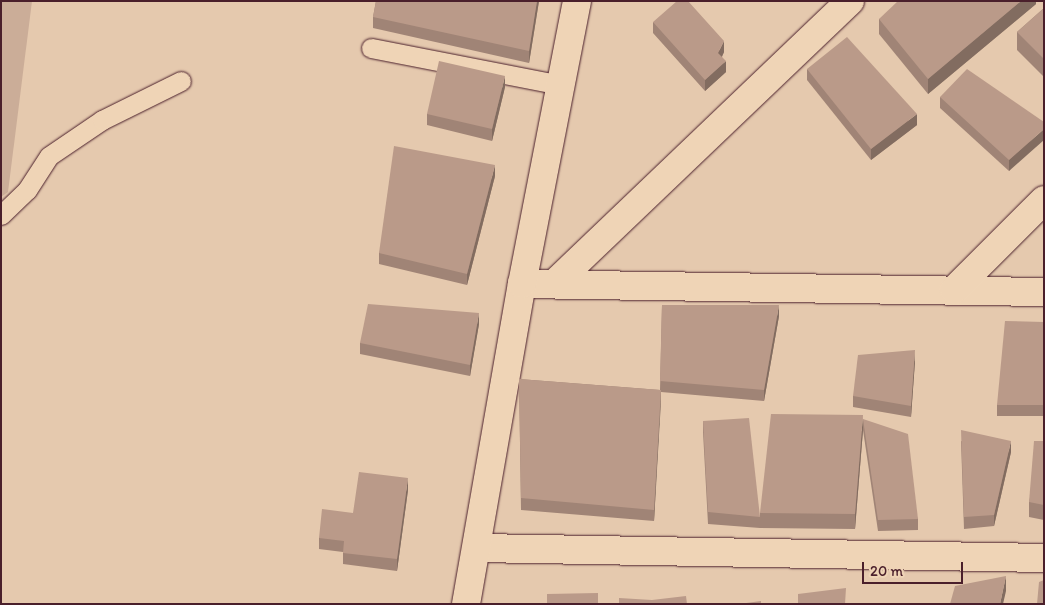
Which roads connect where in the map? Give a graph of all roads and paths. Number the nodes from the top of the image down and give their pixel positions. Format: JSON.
{"nodes":[{"id":1,"x":577,"y":1,"type":"edge"},
{"id":2,"x":850,"y":1,"type":"edge"},
{"id":3,"x":371,"y":48,"type":"dead end"},
{"id":4,"x":181,"y":81,"type":"dead end"},
{"id":5,"x":560,"y":85,"type":"junction"},
{"id":6,"x":1044,"y":200,"type":"edge"},
{"id":7,"x":1,"y":215,"type":"edge"},
{"id":8,"x":555,"y":283,"type":"junction"},
{"id":9,"x":522,"y":284,"type":"junction"},
{"id":10,"x":954,"y":290,"type":"junction"},
{"id":11,"x":1044,"y":292,"type":"edge"},
{"id":12,"x":478,"y":548,"type":"junction"},
{"id":13,"x":1044,"y":558,"type":"edge"},
{"id":14,"x":466,"y":604,"type":"edge"}],
"edges":[{"from":1,"to":5,"type":"street"},
{"from":2,"to":8,"type":"street"},
{"from":3,"to":5,"type":"lane"},
{"from":4,"to":7,"type":"lane"},
{"from":5,"to":9,"type":"street"},
{"from":6,"to":10,"type":"street"},
{"from":8,"to":9,"type":"street"},
{"from":8,"to":10,"type":"street"},
{"from":9,"to":12,"type":"street"},
{"from":10,"to":11,"type":"street"},
{"from":12,"to":13,"type":"street"},
{"from":12,"to":14,"type":"street"}]}
